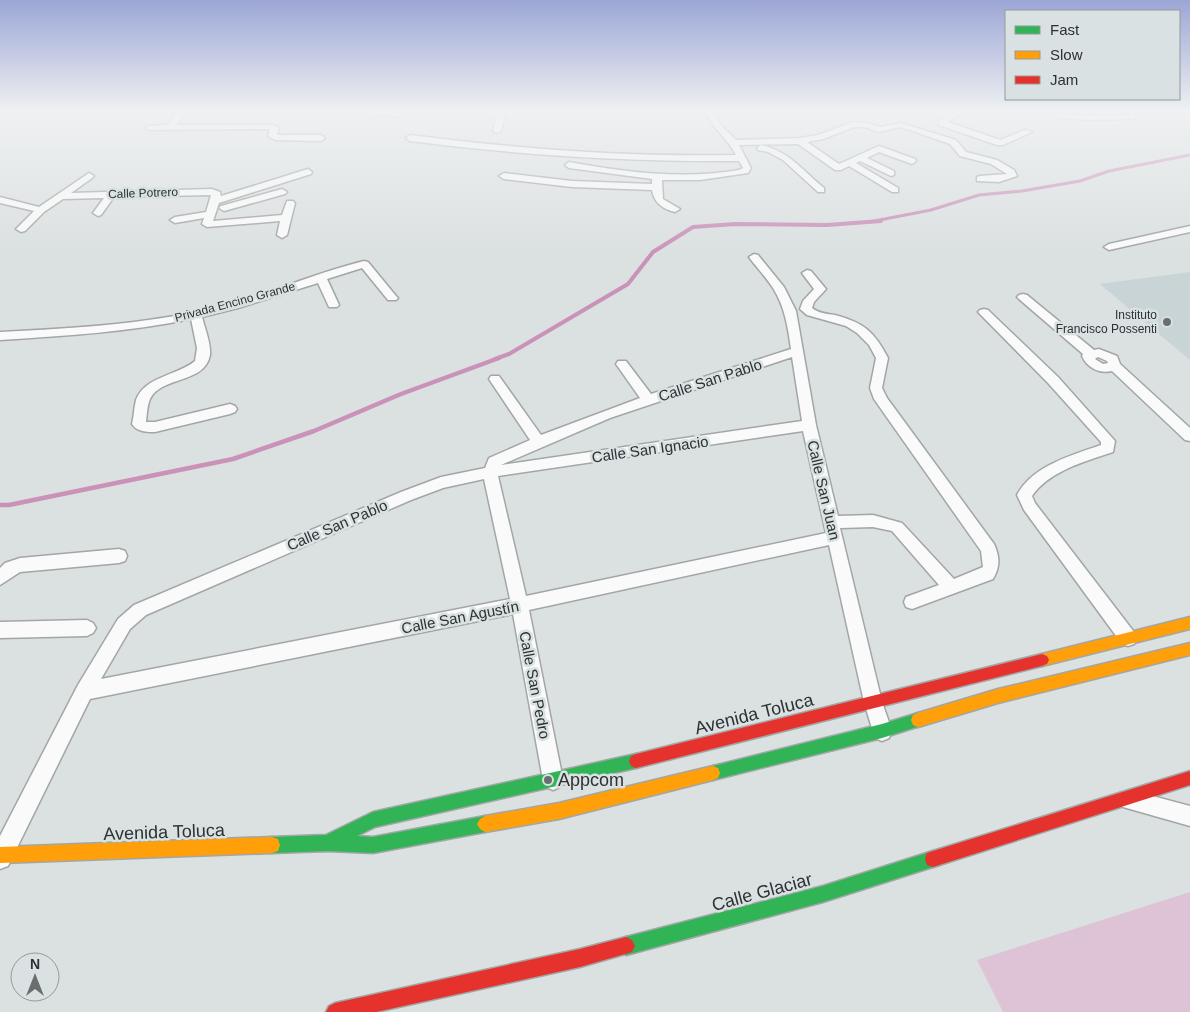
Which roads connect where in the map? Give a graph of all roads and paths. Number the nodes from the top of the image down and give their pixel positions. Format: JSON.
{"nodes":[{"id":1,"x":742,"y":158,"type":"edge"},
{"id":2,"x":785,"y":158,"type":"edge"},
{"id":3,"x":823,"y":158,"type":"edge"},
{"id":4,"x":861,"y":158,"type":"joint"},
{"id":5,"x":905,"y":158,"type":"edge"},
{"id":6,"x":978,"y":158,"type":"edge"},
{"id":7,"x":912,"y":161,"type":"dead end"},
{"id":8,"x":849,"y":164,"type":"junction"},
{"id":9,"x":569,"y":165,"type":"dead end"},
{"id":10,"x":308,"y":172,"type":"dead end"},
{"id":11,"x":892,"y":173,"type":"dead end"},
{"id":12,"x":89,"y":176,"type":"dead end"},
{"id":13,"x":504,"y":176,"type":"dead end"},
{"id":14,"x":980,"y":179,"type":"dead end"},
{"id":15,"x":656,"y":182,"type":"junction"},
{"id":16,"x":821,"y":190,"type":"dead end"},
{"id":17,"x":895,"y":190,"type":"dead end"},
{"id":18,"x":282,"y":192,"type":"dead end"},
{"id":19,"x":111,"y":194,"type":"junction"},
{"id":20,"x":62,"y":196,"type":"junction"},
{"id":21,"x":0,"y":200,"type":"edge"},
{"id":22,"x":215,"y":201,"type":"junction"},
{"id":23,"x":290,"y":203,"type":"dead end"},
{"id":24,"x":41,"y":210,"type":"junction"},
{"id":25,"x":675,"y":210,"type":"dead end"},
{"id":26,"x":209,"y":212,"type":"junction"},
{"id":27,"x":98,"y":213,"type":"dead end"},
{"id":28,"x":286,"y":218,"type":"junction"},
{"id":29,"x":176,"y":220,"type":"dead end"},
{"id":30,"x":21,"y":229,"type":"dead end"},
{"id":31,"x":1190,"y":229,"type":"edge"},
{"id":32,"x":282,"y":235,"type":"dead end"},
{"id":33,"x":1109,"y":247,"type":"dead end"},
{"id":34,"x":754,"y":256,"type":"dead end"},
{"id":35,"x":808,"y":273,"type":"dead end"},
{"id":36,"x":321,"y":278,"type":"junction"},
{"id":37,"x":1023,"y":297,"type":"dead end"},
{"id":38,"x":392,"y":298,"type":"dead end"},
{"id":39,"x":333,"y":305,"type":"dead end"},
{"id":40,"x":984,"y":312,"type":"dead end"},
{"id":41,"x":196,"y":315,"type":"junction"},
{"id":42,"x":0,"y":336,"type":"edge"},
{"id":43,"x":798,"y":351,"type":"junction"},
{"id":44,"x":622,"y":364,"type":"dead end"},
{"id":45,"x":496,"y":379,"type":"dead end"},
{"id":46,"x":648,"y":400,"type":"junction"},
{"id":47,"x":230,"y":409,"type":"dead end"},
{"id":48,"x":809,"y":425,"type":"junction"},
{"id":49,"x":1190,"y":436,"type":"edge"},
{"id":50,"x":538,"y":441,"type":"junction"},
{"id":51,"x":490,"y":472,"type":"junction"},
{"id":52,"x":833,"y":529,"type":"junction"},
{"id":53,"x":119,"y":556,"type":"dead end"},
{"id":54,"x":0,"y":578,"type":"edge"},
{"id":55,"x":951,"y":587,"type":"junction"},
{"id":56,"x":912,"y":602,"type":"dead end"},
{"id":57,"x":520,"y":606,"type":"junction"},
{"id":58,"x":1190,"y":623,"type":"edge"},
{"id":59,"x":87,"y":628,"type":"dead end"},
{"id":60,"x":0,"y":630,"type":"edge"},
{"id":61,"x":1128,"y":638,"type":"junction"},
{"id":62,"x":1190,"y":649,"type":"edge"},
{"id":63,"x":84,"y":691,"type":"junction"},
{"id":64,"x":874,"y":702,"type":"junction"},
{"id":65,"x":882,"y":731,"type":"junction"},
{"id":66,"x":1190,"y":778,"type":"edge"},
{"id":67,"x":553,"y":780,"type":"junction"},
{"id":68,"x":1126,"y":799,"type":"junction"},
{"id":69,"x":1190,"y":816,"type":"edge"},
{"id":70,"x":328,"y":843,"type":"junction"},
{"id":71,"x":0,"y":856,"type":"edge"},
{"id":72,"x":335,"y":1012,"type":"edge"}],
"edges":[{"from":1,"to":15,"type":"street"},
{"from":2,"to":16,"type":"street"},
{"from":3,"to":8,"type":"street"},
{"from":4,"to":8,"type":"street"},
{"from":4,"to":11,"type":"street"},
{"from":5,"to":7,"type":"street"},
{"from":6,"to":14,"type":"street"},
{"from":8,"to":17,"type":"street"},
{"from":9,"to":15,"type":"street"},
{"from":10,"to":22,"type":"street"},
{"from":12,"to":20,"type":"street"},
{"from":13,"to":15,"type":"street"},
{"from":15,"to":25,"type":"street"},
{"from":18,"to":26,"type":"street"},
{"from":19,"to":20,"type":"street","name":"Calle Potrero"},
{"from":19,"to":22,"type":"street","name":"Calle Potrero"},
{"from":19,"to":27,"type":"street"},
{"from":20,"to":24,"type":"street"},
{"from":21,"to":24,"type":"street"},
{"from":22,"to":26,"type":"street"},
{"from":23,"to":28,"type":"street"},
{"from":24,"to":30,"type":"street"},
{"from":26,"to":28,"type":"street"},
{"from":26,"to":29,"type":"street"},
{"from":28,"to":32,"type":"street"},
{"from":31,"to":33,"type":"street"},
{"from":34,"to":43,"type":"street","name":"Calle San Juan"},
{"from":35,"to":55,"type":"street"},
{"from":36,"to":38,"type":"street","name":"Privada Encino Grande"},
{"from":36,"to":39,"type":"street"},
{"from":36,"to":41,"type":"street","name":"Privada Encino Grande"},
{"from":37,"to":49,"type":"street"},
{"from":40,"to":61,"type":"street"},
{"from":41,"to":42,"type":"street","name":"Privada Encino Grande"},
{"from":41,"to":47,"type":"street"},
{"from":43,"to":46,"type":"street","name":"Calle San Pablo"},
{"from":43,"to":48,"type":"street","name":"Calle San Juan"},
{"from":44,"to":46,"type":"street"},
{"from":45,"to":50,"type":"street"},
{"from":46,"to":50,"type":"street","name":"Calle San Pablo"},
{"from":48,"to":51,"type":"street","name":"Calle San Ignacio"},
{"from":48,"to":52,"type":"street","name":"Calle San Juan"},
{"from":50,"to":51,"type":"street","name":"Calle San Pablo"},
{"from":51,"to":57,"type":"street","name":"Calle San Pedro"},
{"from":51,"to":63,"type":"street","name":"Calle San Pablo"},
{"from":52,"to":55,"type":"street","name":"Calle San Agustín"},
{"from":52,"to":57,"type":"street","name":"Calle San Agustín"},
{"from":52,"to":64,"type":"street","name":"Calle San Juan"},
{"from":53,"to":54,"type":"street"},
{"from":55,"to":56,"type":"street"},
{"from":57,"to":63,"type":"street","name":"Calle San Agustín"},
{"from":57,"to":67,"type":"street","name":"Calle San Pedro"},
{"from":58,"to":61,"type":"street","name":"Avenida Toluca"},
{"from":59,"to":60,"type":"street"},
{"from":61,"to":64,"type":"street","name":"Avenida Toluca"},
{"from":62,"to":65,"type":"street","name":"Avenida Toluca"},
{"from":63,"to":71,"type":"street","name":"Calle San Pablo"},
{"from":64,"to":65,"type":"street","name":"Calle San Juan"},
{"from":64,"to":67,"type":"street","name":"Avenida Toluca"},
{"from":65,"to":70,"type":"street","name":"Avenida Toluca"},
{"from":66,"to":68,"type":"street","name":"Calle Glaciar"},
{"from":67,"to":70,"type":"street","name":"Avenida Toluca"},
{"from":68,"to":69,"type":"street"},
{"from":68,"to":72,"type":"street","name":"Calle Glaciar"},
{"from":70,"to":71,"type":"street","name":"Avenida Toluca"}]}
